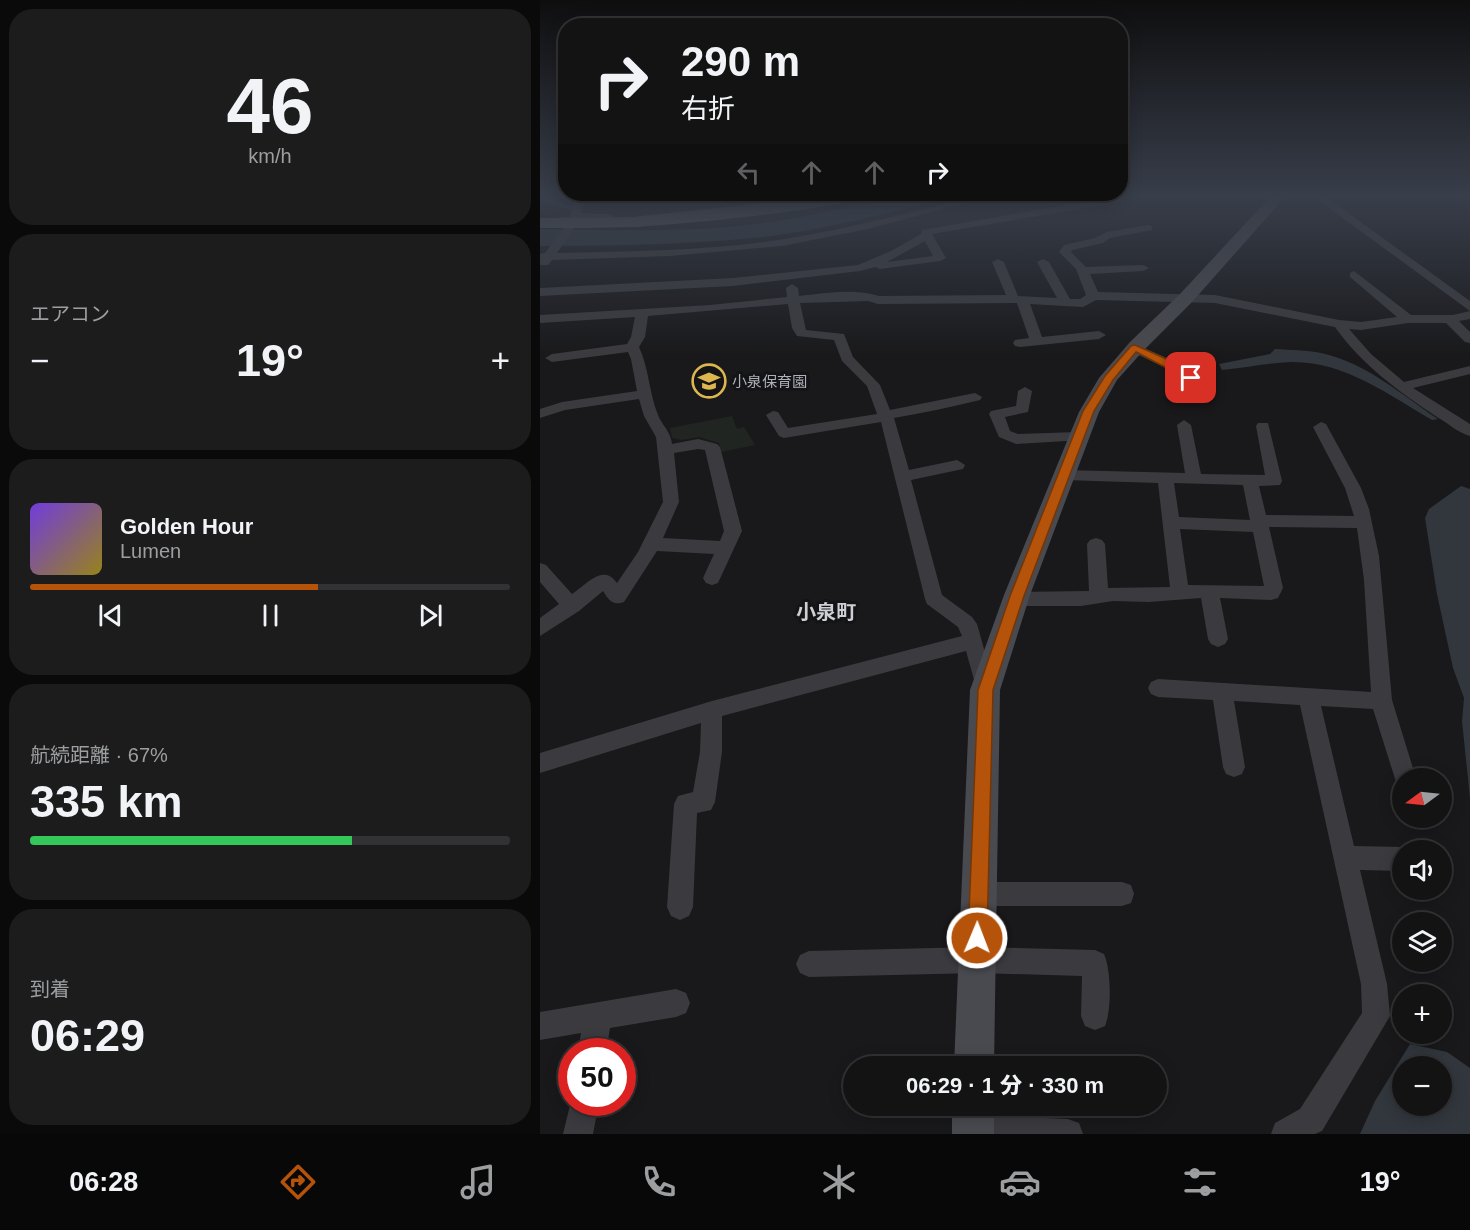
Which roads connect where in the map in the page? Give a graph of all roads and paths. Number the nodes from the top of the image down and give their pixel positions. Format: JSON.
{"nodes":[{"id":1,"x":704,"y":250,"type":"edge"},
{"id":2,"x":899,"y":250,"type":"edge"},
{"id":3,"x":935,"y":250,"type":"edge"},
{"id":4,"x":1066,"y":250,"type":"edge"},
{"id":5,"x":1230,"y":250,"type":"edge"},
{"id":6,"x":1392,"y":250,"type":"edge"},
{"id":7,"x":544,"y":257,"type":"edge"},
{"id":8,"x":998,"y":262,"type":"dead end"},
{"id":9,"x":1043,"y":262,"type":"dead end"},
{"id":10,"x":860,"y":268,"type":"junction"},
{"id":11,"x":1143,"y":268,"type":"dead end"},
{"id":12,"x":540,"y":269,"type":"edge"},
{"id":13,"x":1082,"y":271,"type":"junction"},
{"id":14,"x":1354,"y":275,"type":"dead end"},
{"id":15,"x":789,"y":278,"type":"junction"},
{"id":16,"x":671,"y":285,"type":"junction"},
{"id":17,"x":540,"y":292,"type":"edge"},
{"id":18,"x":1093,"y":296,"type":"junction"},
{"id":19,"x":1186,"y":298,"type":"junction"},
{"id":20,"x":794,"y":300,"type":"junction"},
{"id":21,"x":1018,"y":300,"type":"junction"},
{"id":22,"x":1066,"y":303,"type":"junction"},
{"id":23,"x":1470,"y":307,"type":"edge"},
{"id":24,"x":654,"y":310,"type":"junction"},
{"id":25,"x":1470,"y":315,"type":"edge"},
{"id":26,"x":1408,"y":319,"type":"junction"},
{"id":27,"x":1449,"y":319,"type":"junction"},
{"id":28,"x":540,"y":320,"type":"edge"},
{"id":29,"x":1339,"y":324,"type":"junction"},
{"id":30,"x":1100,"y":335,"type":"dead end"},
{"id":31,"x":1470,"y":339,"type":"edge"},
{"id":32,"x":1037,"y":341,"type":"junction"},
{"id":33,"x":1020,"y":343,"type":"dead end"},
{"id":34,"x":632,"y":347,"type":"junction"},
{"id":35,"x":1135,"y":348,"type":"junction"},
{"id":36,"x":552,"y":358,"type":"dead end"},
{"id":37,"x":1470,"y":370,"type":"edge"},
{"id":38,"x":1191,"y":378,"type":"dead end"},
{"id":39,"x":1404,"y":386,"type":"junction"},
{"id":40,"x":1025,"y":391,"type":"dead end"},
{"id":41,"x":645,"y":394,"type":"junction"},
{"id":42,"x":975,"y":397,"type":"dead end"},
{"id":43,"x":540,"y":414,"type":"edge"},
{"id":44,"x":773,"y":415,"type":"dead end"},
{"id":45,"x":886,"y":416,"type":"junction"},
{"id":46,"x":1463,"y":420,"type":"edge"},
{"id":47,"x":1184,"y":425,"type":"dead end"},
{"id":48,"x":1263,"y":426,"type":"dead end"},
{"id":49,"x":1321,"y":427,"type":"dead end"},
{"id":50,"x":1470,"y":431,"type":"edge"},
{"id":51,"x":1078,"y":437,"type":"junction"},
{"id":52,"x":665,"y":450,"type":"junction"},
{"id":53,"x":957,"y":465,"type":"dead end"},
{"id":54,"x":1063,"y":475,"type":"junction"},
{"id":55,"x":901,"y":477,"type":"junction"},
{"id":56,"x":1165,"y":478,"type":"junction"},
{"id":57,"x":1194,"y":479,"type":"junction"},
{"id":58,"x":1250,"y":480,"type":"junction"},
{"id":59,"x":1364,"y":522,"type":"junction"},
{"id":60,"x":1171,"y":523,"type":"junction"},
{"id":61,"x":1260,"y":524,"type":"junction"},
{"id":62,"x":651,"y":544,"type":"junction"},
{"id":63,"x":1096,"y":544,"type":"dead end"},
{"id":64,"x":725,"y":548,"type":"junction"},
{"id":65,"x":540,"y":570,"type":"edge"},
{"id":66,"x":712,"y":578,"type":"dead end"},
{"id":67,"x":1209,"y":591,"type":"junction"},
{"id":68,"x":1180,"y":593,"type":"junction"},
{"id":69,"x":1099,"y":596,"type":"junction"},
{"id":70,"x":1016,"y":599,"type":"junction"},
{"id":71,"x":572,"y":606,"type":"junction"},
{"id":72,"x":540,"y":628,"type":"edge"},
{"id":73,"x":1218,"y":639,"type":"dead end"},
{"id":74,"x":973,"y":641,"type":"junction"},
{"id":75,"x":1158,"y":688,"type":"dead end"},
{"id":76,"x":985,"y":690,"type":"junction"},
{"id":77,"x":1222,"y":691,"type":"junction"},
{"id":78,"x":1308,"y":696,"type":"junction"},
{"id":79,"x":1382,"y":701,"type":"junction"},
{"id":80,"x":711,"y":710,"type":"junction"},
{"id":81,"x":540,"y":763,"type":"edge"},
{"id":82,"x":1234,"y":767,"type":"dead end"},
{"id":83,"x":1402,"y":768,"type":"edge"},
{"id":84,"x":1344,"y":858,"type":"junction"},
{"id":85,"x":1392,"y":860,"type":"edge"},
{"id":86,"x":978,"y":894,"type":"junction"},
{"id":87,"x":1122,"y":894,"type":"dead end"},
{"id":88,"x":680,"y":907,"type":"dead end"},
{"id":89,"x":977,"y":960,"type":"junction"},
{"id":90,"x":809,"y":964,"type":"dead end"},
{"id":91,"x":676,"y":1003,"type":"dead end"},
{"id":92,"x":1095,"y":1016,"type":"dead end"},
{"id":93,"x":598,"y":1017,"type":"junction"},
{"id":94,"x":540,"y":1026,"type":"edge"},
{"id":95,"x":594,"y":1038,"type":"edge"},
{"id":96,"x":974,"y":1056,"type":"edge"},
{"id":97,"x":582,"y":1116,"type":"edge"},
{"id":98,"x":973,"y":1123,"type":"edge"},
{"id":99,"x":579,"y":1134,"type":"edge"},
{"id":100,"x":1068,"y":1134,"type":"edge"},
{"id":101,"x":1286,"y":1134,"type":"edge"}],
"edges":[{"from":1,"to":7,"type":"street"},
{"from":2,"to":10,"type":"street"},
{"from":3,"to":10,"type":"street"},
{"from":4,"to":13,"type":"street"},
{"from":5,"to":19,"type":"main road"},
{"from":6,"to":23,"type":"street"},
{"from":7,"to":12,"type":"street"},
{"from":8,"to":21,"type":"street"},
{"from":9,"to":22,"type":"street"},
{"from":10,"to":15,"type":"street"},
{"from":11,"to":13,"type":"street"},
{"from":13,"to":18,"type":"street"},
{"from":14,"to":26,"type":"street"},
{"from":15,"to":16,"type":"street"},
{"from":15,"to":20,"type":"street"},
{"from":16,"to":17,"type":"street"},
{"from":16,"to":24,"type":"street"},
{"from":18,"to":19,"type":"street"},
{"from":18,"to":22,"type":"street"},
{"from":19,"to":29,"type":"street"},
{"from":19,"to":35,"type":"main road"},
{"from":20,"to":21,"type":"street"},
{"from":20,"to":24,"type":"street"},
{"from":20,"to":45,"type":"street"},
{"from":21,"to":22,"type":"street"},
{"from":21,"to":32,"type":"street"},
{"from":24,"to":28,"type":"street"},
{"from":24,"to":34,"type":"street"},
{"from":25,"to":27,"type":"street"},
{"from":26,"to":27,"type":"street"},
{"from":26,"to":29,"type":"street"},
{"from":27,"to":31,"type":"street"},
{"from":29,"to":39,"type":"street"},
{"from":30,"to":32,"type":"street"},
{"from":32,"to":33,"type":"street"},
{"from":34,"to":36,"type":"street"},
{"from":34,"to":41,"type":"street"},
{"from":35,"to":38,"type":"street"},
{"from":35,"to":51,"type":"main road"},
{"from":37,"to":39,"type":"street"},
{"from":39,"to":46,"type":"street"},
{"from":40,"to":51,"type":"street"},
{"from":41,"to":43,"type":"street"},
{"from":41,"to":52,"type":"street"},
{"from":42,"to":45,"type":"street"},
{"from":44,"to":45,"type":"street"},
{"from":45,"to":55,"type":"street"},
{"from":46,"to":50,"type":"street"},
{"from":47,"to":57,"type":"street"},
{"from":48,"to":58,"type":"street"},
{"from":49,"to":59,"type":"street"},
{"from":51,"to":54,"type":"main road"},
{"from":52,"to":62,"type":"street"},
{"from":52,"to":64,"type":"street"},
{"from":53,"to":55,"type":"street"},
{"from":54,"to":56,"type":"street"},
{"from":54,"to":70,"type":"main road"},
{"from":55,"to":74,"type":"street"},
{"from":56,"to":57,"type":"street"},
{"from":56,"to":60,"type":"street"},
{"from":57,"to":58,"type":"street"},
{"from":58,"to":61,"type":"street"},
{"from":59,"to":61,"type":"street"},
{"from":59,"to":79,"type":"street"},
{"from":60,"to":61,"type":"street"},
{"from":60,"to":68,"type":"street"},
{"from":61,"to":67,"type":"street"},
{"from":62,"to":64,"type":"street"},
{"from":62,"to":71,"type":"street"},
{"from":63,"to":69,"type":"street"},
{"from":64,"to":66,"type":"street"},
{"from":65,"to":71,"type":"street"},
{"from":67,"to":68,"type":"street"},
{"from":67,"to":73,"type":"street"},
{"from":68,"to":69,"type":"street"},
{"from":69,"to":70,"type":"street"},
{"from":70,"to":76,"type":"main road"},
{"from":71,"to":72,"type":"street"},
{"from":74,"to":76,"type":"street"},
{"from":74,"to":80,"type":"street"},
{"from":75,"to":77,"type":"street"},
{"from":76,"to":86,"type":"main road"},
{"from":77,"to":78,"type":"street"},
{"from":77,"to":82,"type":"street"},
{"from":78,"to":79,"type":"street"},
{"from":78,"to":84,"type":"street"},
{"from":79,"to":83,"type":"street"},
{"from":80,"to":81,"type":"street"},
{"from":80,"to":88,"type":"street"},
{"from":84,"to":85,"type":"street"},
{"from":84,"to":101,"type":"street"},
{"from":86,"to":87,"type":"street"},
{"from":86,"to":89,"type":"main road"},
{"from":89,"to":90,"type":"street"},
{"from":89,"to":92,"type":"street"},
{"from":89,"to":96,"type":"main road"},
{"from":91,"to":93,"type":"street"},
{"from":93,"to":94,"type":"street"},
{"from":93,"to":95,"type":"street"},
{"from":97,"to":99,"type":"street"},
{"from":98,"to":100,"type":"street"}]}
